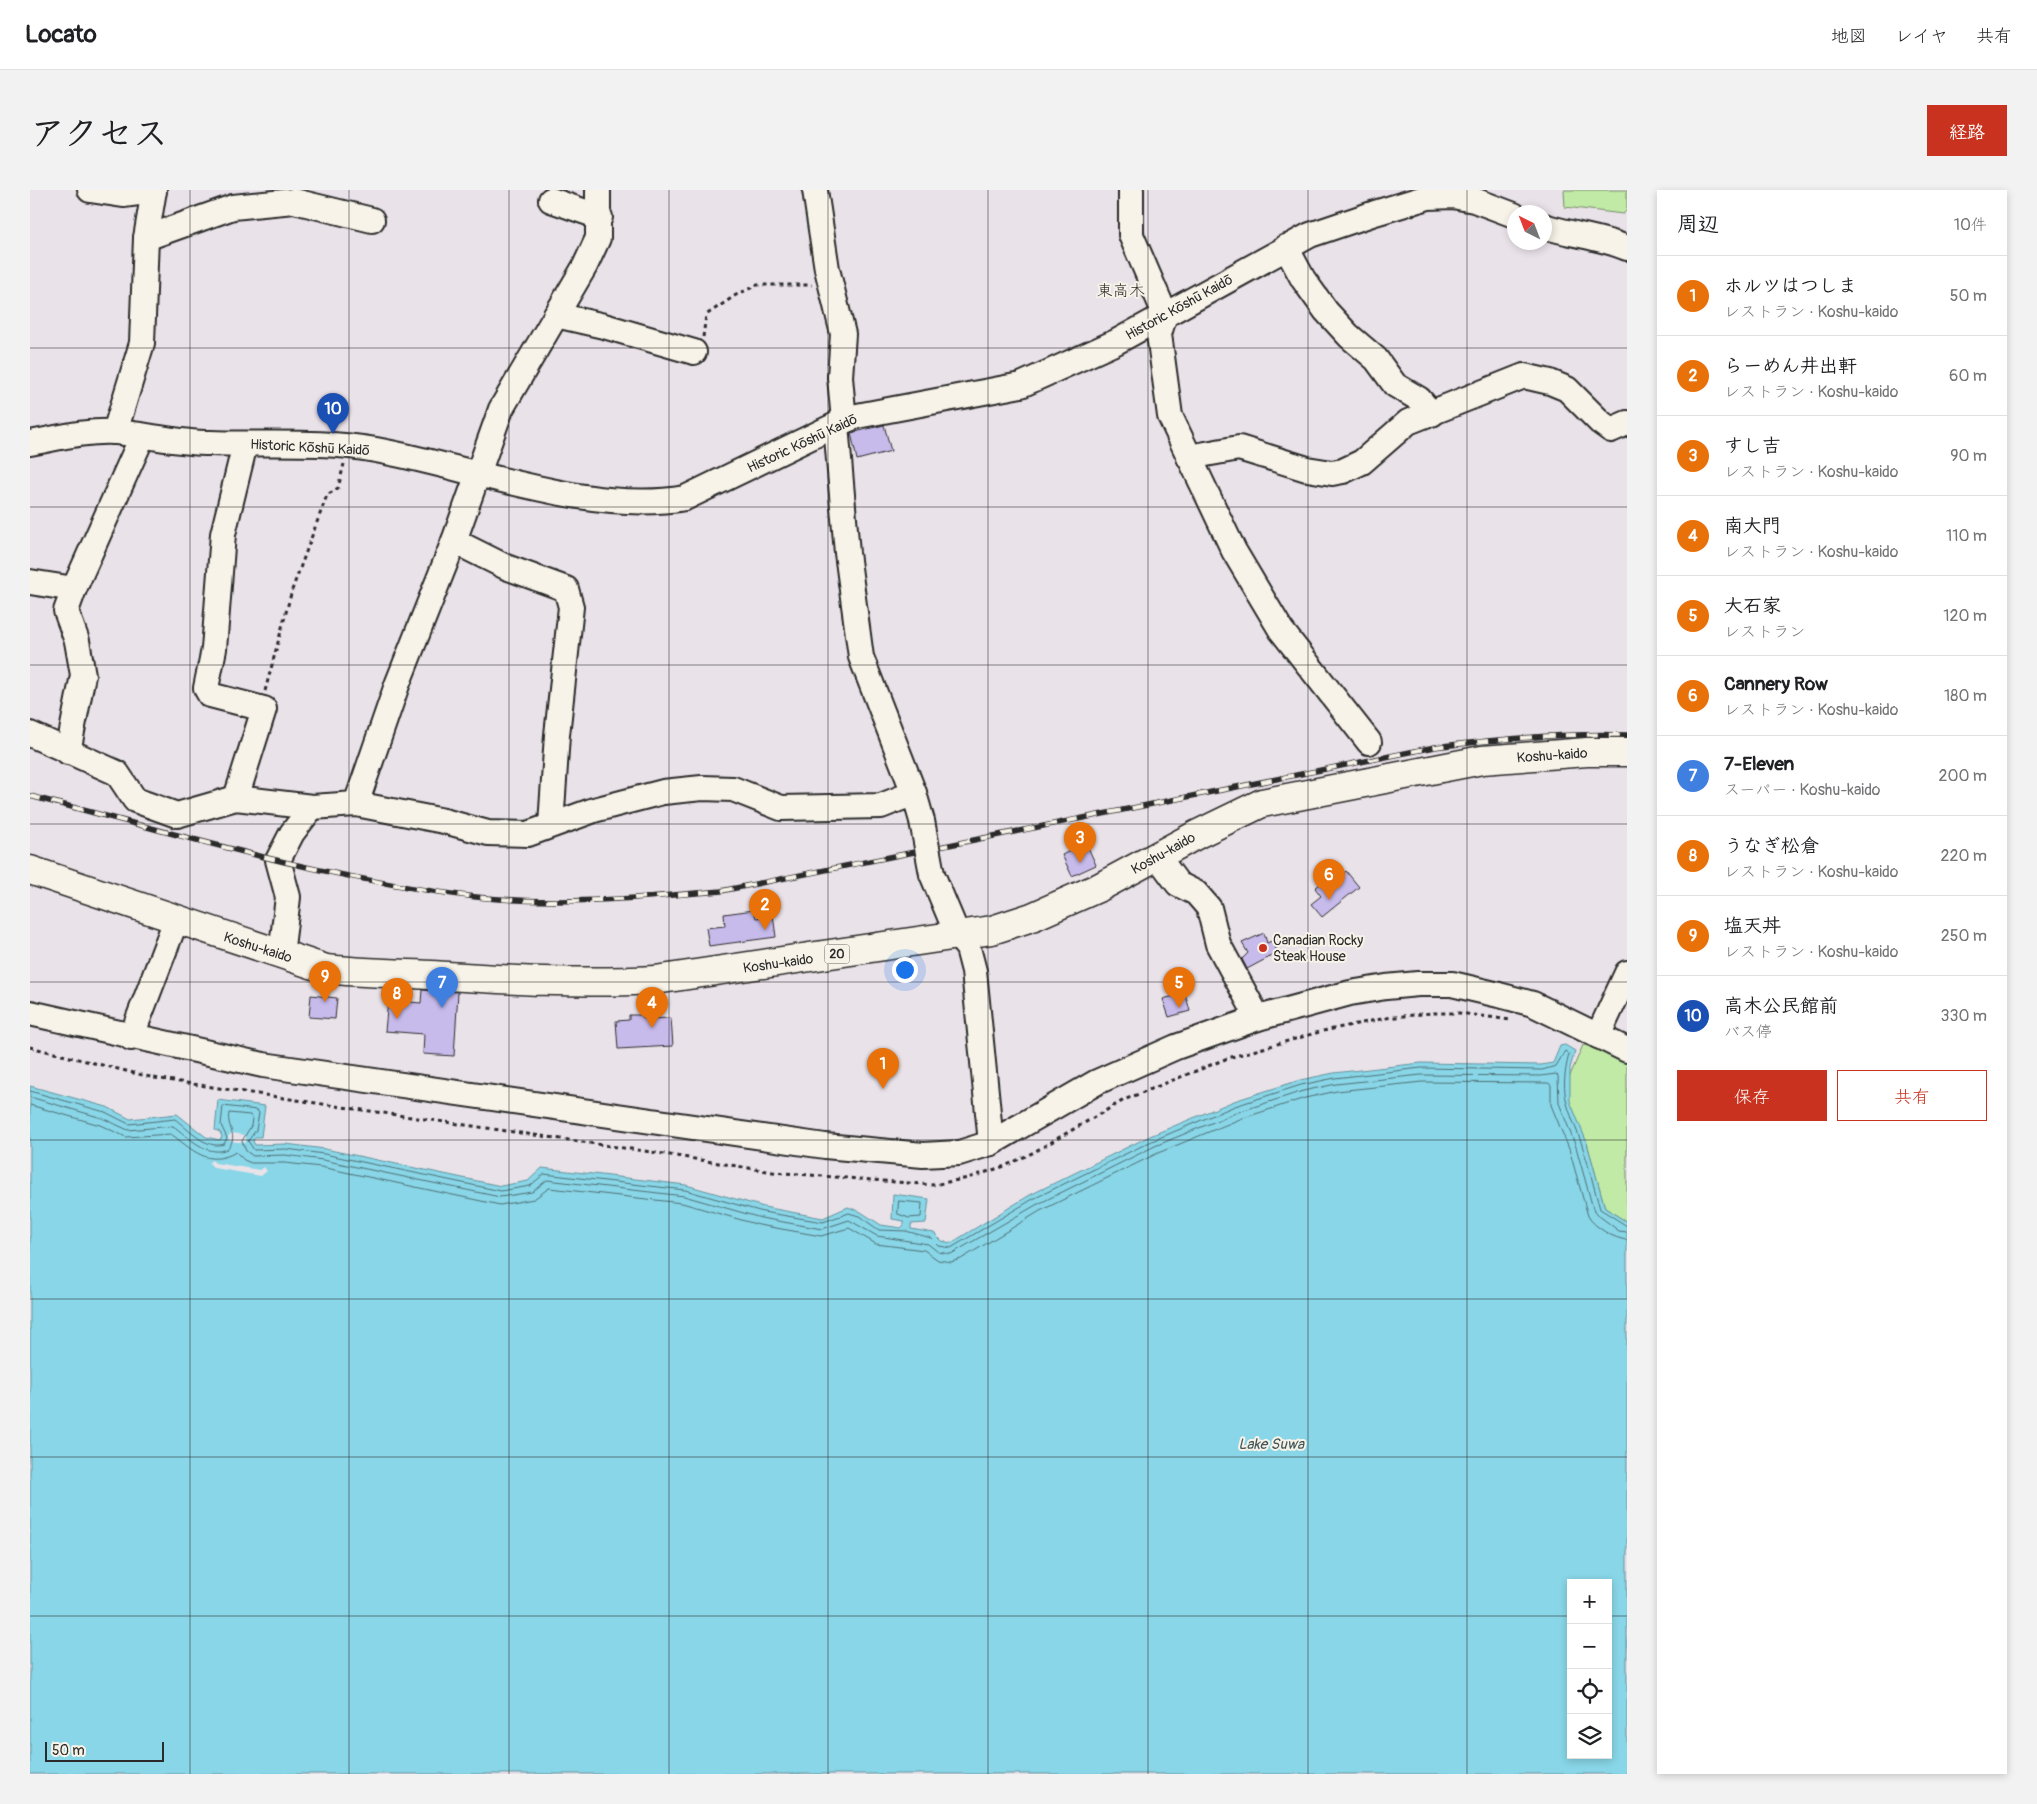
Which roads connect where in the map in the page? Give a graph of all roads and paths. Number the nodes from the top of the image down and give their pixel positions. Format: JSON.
{"nodes":[{"id":1,"x":90,"y":190,"type":"edge"},
{"id":2,"x":598,"y":190,"type":"edge"},
{"id":3,"x":612,"y":190,"type":"edge"},
{"id":4,"x":816,"y":190,"type":"edge"},
{"id":5,"x":1131,"y":190,"type":"edge"},
{"id":6,"x":154,"y":191,"type":"edge"},
{"id":7,"x":551,"y":200,"type":"dead end"},
{"id":8,"x":1507,"y":212,"type":"edge"},
{"id":9,"x":600,"y":217,"type":"junction"},
{"id":10,"x":372,"y":220,"type":"dead end"},
{"id":11,"x":1552,"y":228,"type":"edge"},
{"id":12,"x":146,"y":238,"type":"junction"},
{"id":13,"x":1286,"y":247,"type":"junction"},
{"id":14,"x":1627,"y":248,"type":"edge"},
{"id":15,"x":831,"y":285,"type":"junction"},
{"id":16,"x":1165,"y":314,"type":"junction"},
{"id":17,"x":556,"y":316,"type":"junction"},
{"id":18,"x":694,"y":352,"type":"joint"},
{"id":19,"x":1432,"y":414,"type":"junction"},
{"id":20,"x":840,"y":423,"type":"junction"},
{"id":21,"x":1627,"y":423,"type":"edge"},
{"id":22,"x":115,"y":432,"type":"junction"},
{"id":23,"x":142,"y":437,"type":"junction"},
{"id":24,"x":30,"y":443,"type":"edge"},
{"id":25,"x":245,"y":444,"type":"junction"},
{"id":26,"x":348,"y":447,"type":"junction"},
{"id":27,"x":1189,"y":458,"type":"junction"},
{"id":28,"x":477,"y":473,"type":"junction"},
{"id":29,"x":454,"y":541,"type":"junction"},
{"id":30,"x":30,"y":582,"type":"edge"},
{"id":31,"x":74,"y":589,"type":"junction"},
{"id":32,"x":264,"y":709,"type":"junction"},
{"id":33,"x":30,"y":734,"type":"edge"},
{"id":34,"x":1369,"y":742,"type":"dead end"},
{"id":35,"x":68,"y":752,"type":"junction"},
{"id":36,"x":1627,"y":752,"type":"edge"},
{"id":37,"x":914,"y":793,"type":"junction"},
{"id":38,"x":236,"y":798,"type":"junction"},
{"id":39,"x":356,"y":804,"type":"junction"},
{"id":40,"x":312,"y":807,"type":"junction"},
{"id":41,"x":551,"y":825,"type":"junction"},
{"id":42,"x":1158,"y":857,"type":"junction"},
{"id":43,"x":30,"y":870,"type":"edge"},
{"id":44,"x":176,"y":920,"type":"junction"},
{"id":45,"x":958,"y":936,"type":"junction"},
{"id":46,"x":280,"y":955,"type":"junction"},
{"id":47,"x":1627,"y":973,"type":"edge"},
{"id":48,"x":30,"y":1013,"type":"edge"},
{"id":49,"x":1258,"y":1018,"type":"junction"},
{"id":50,"x":1518,"y":1021,"type":"dead end"},
{"id":51,"x":1598,"y":1036,"type":"junction"},
{"id":52,"x":131,"y":1038,"type":"junction"},
{"id":53,"x":30,"y":1047,"type":"edge"},
{"id":54,"x":1627,"y":1050,"type":"edge"},
{"id":55,"x":991,"y":1143,"type":"junction"}],
"edges":[{"from":1,"to":6,"type":"street"},
{"from":2,"to":9,"type":"street"},
{"from":3,"to":9,"type":"street"},
{"from":4,"to":15,"type":"street"},
{"from":5,"to":16,"type":"street"},
{"from":6,"to":12,"type":"street"},
{"from":7,"to":9,"type":"street"},
{"from":8,"to":13,"type":"street","name":"Historic Kōshū Kaidō"},
{"from":9,"to":17,"type":"street"},
{"from":10,"to":12,"type":"street"},
{"from":11,"to":14,"type":"street"},
{"from":12,"to":22,"type":"street"},
{"from":13,"to":16,"type":"street","name":"Historic Kōshū Kaidō"},
{"from":13,"to":19,"type":"street"},
{"from":15,"to":18,"type":"path"},
{"from":15,"to":20,"type":"street"},
{"from":16,"to":20,"type":"street","name":"Historic Kōshū Kaidō"},
{"from":16,"to":27,"type":"street"},
{"from":17,"to":18,"type":"street"},
{"from":17,"to":28,"type":"street"},
{"from":19,"to":21,"type":"street"},
{"from":19,"to":27,"type":"street"},
{"from":20,"to":28,"type":"street","name":"Historic Kōshū Kaidō"},
{"from":20,"to":37,"type":"street"},
{"from":22,"to":23,"type":"street","name":"Historic Kōshū Kaidō"},
{"from":22,"to":24,"type":"street","name":"Historic Kōshū Kaidō"},
{"from":23,"to":25,"type":"street","name":"Historic Kōshū Kaidō"},
{"from":23,"to":31,"type":"street"},
{"from":25,"to":26,"type":"street","name":"Historic Kōshū Kaidō"},
{"from":25,"to":32,"type":"street"},
{"from":26,"to":28,"type":"street","name":"Historic Kōshū Kaidō"},
{"from":26,"to":32,"type":"path"},
{"from":27,"to":34,"type":"street"},
{"from":28,"to":29,"type":"street"},
{"from":29,"to":39,"type":"street"},
{"from":29,"to":41,"type":"street"},
{"from":30,"to":31,"type":"street"},
{"from":31,"to":35,"type":"street"},
{"from":32,"to":38,"type":"street"},
{"from":33,"to":35,"type":"street"},
{"from":35,"to":38,"type":"street"},
{"from":36,"to":42,"type":"highway","name":"Koshu-kaido","number":"20"},
{"from":37,"to":41,"type":"street"},
{"from":37,"to":45,"type":"street","bridge":true},
{"from":38,"to":40,"type":"street"},
{"from":39,"to":40,"type":"street"},
{"from":39,"to":41,"type":"street"},
{"from":40,"to":46,"type":"street"},
{"from":42,"to":45,"type":"highway","name":"Koshu-kaido","number":"20"},
{"from":42,"to":49,"type":"street"},
{"from":43,"to":44,"type":"highway","name":"Koshu-kaido","number":"20"},
{"from":44,"to":46,"type":"highway","name":"Koshu-kaido","number":"20"},
{"from":44,"to":52,"type":"street"},
{"from":45,"to":46,"type":"highway","name":"Koshu-kaido","number":"20"},
{"from":45,"to":55,"type":"street"},
{"from":47,"to":51,"type":"street"},
{"from":48,"to":52,"type":"street"},
{"from":49,"to":51,"type":"street"},
{"from":49,"to":55,"type":"street"},
{"from":50,"to":53,"type":"path"},
{"from":51,"to":54,"type":"street"},
{"from":52,"to":55,"type":"street"}]}
